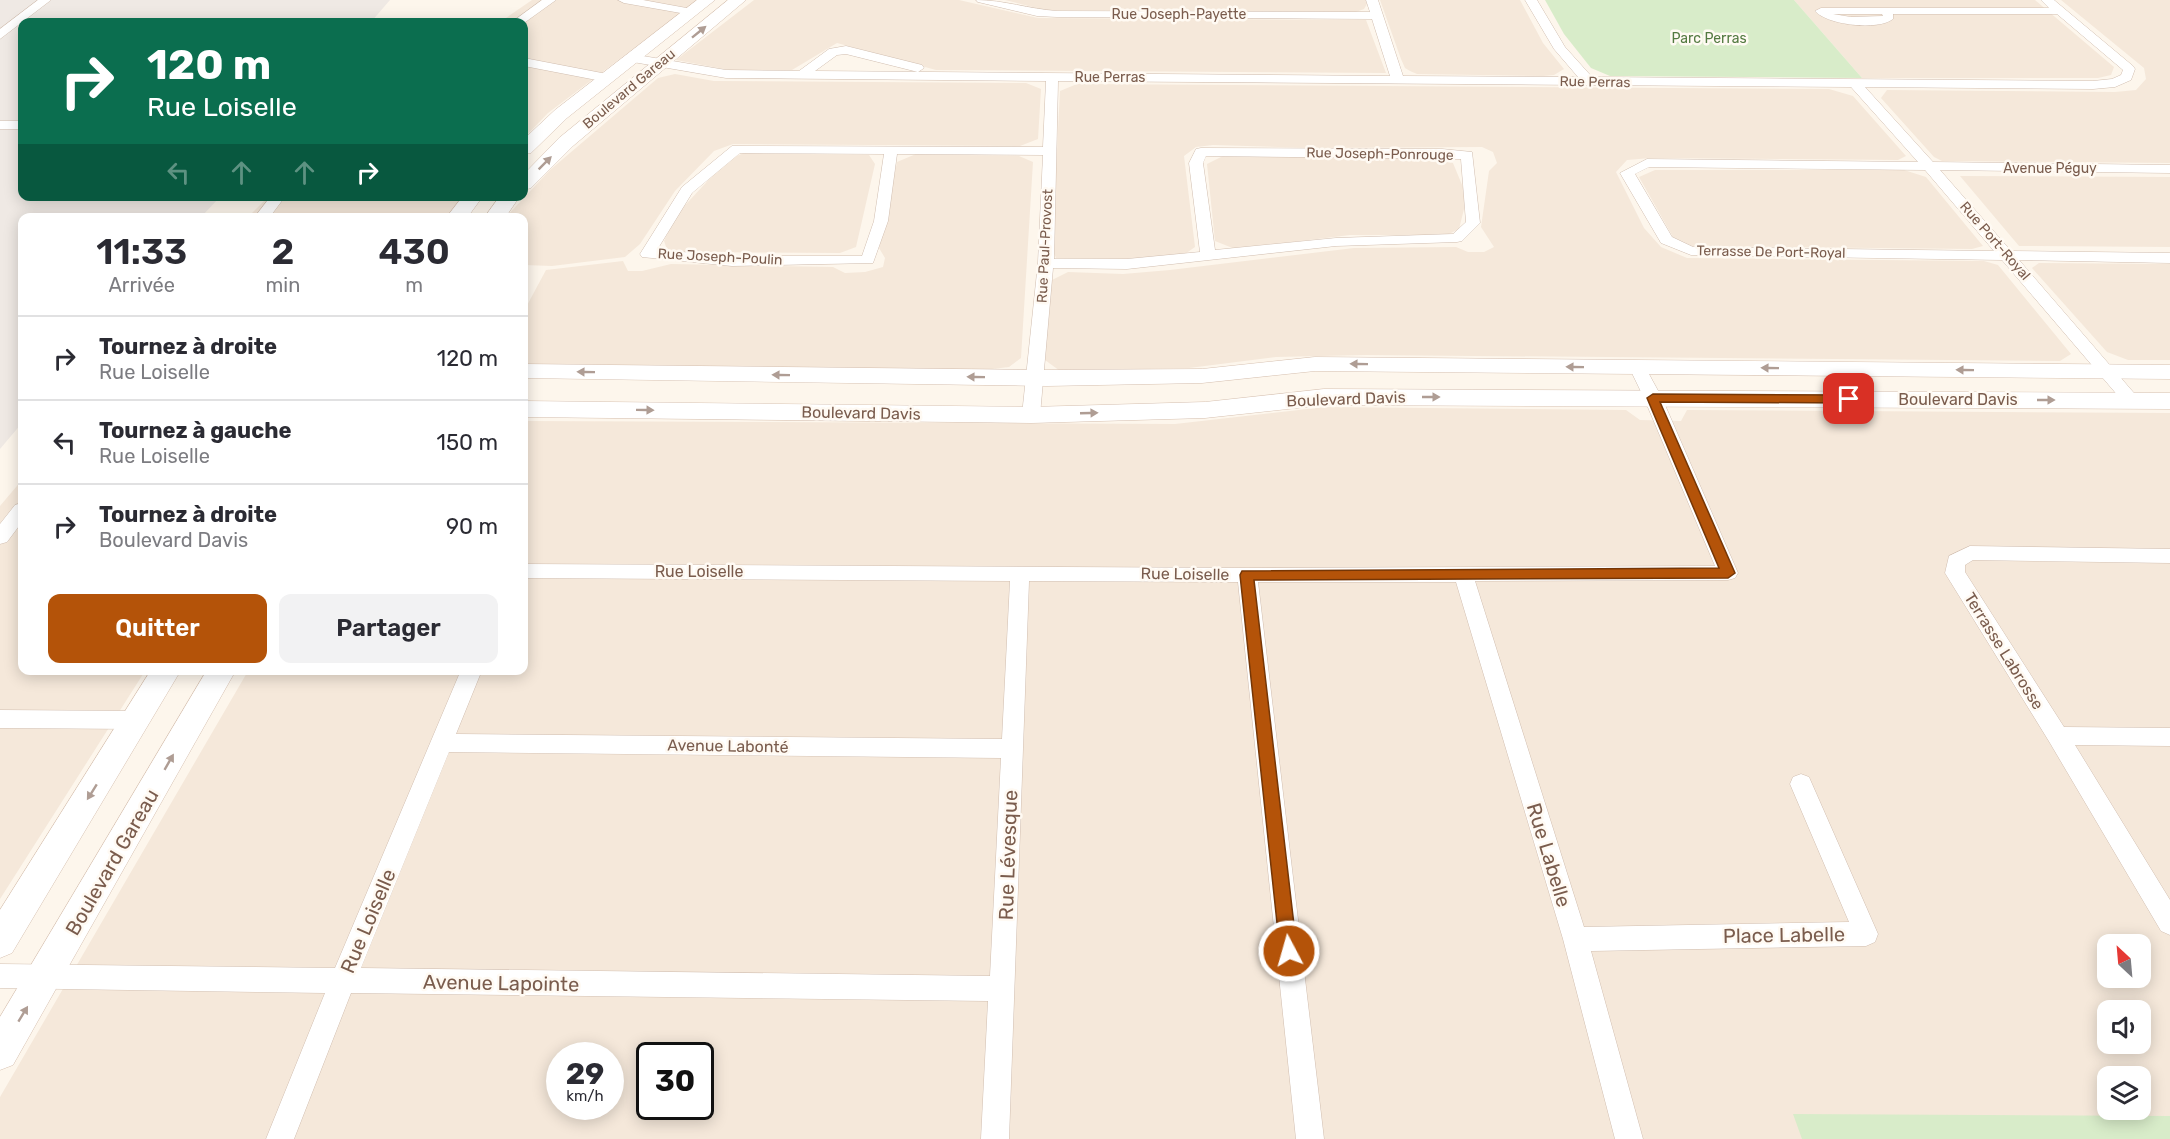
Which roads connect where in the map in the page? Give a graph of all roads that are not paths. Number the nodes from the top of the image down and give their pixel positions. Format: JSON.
{"nodes":[{"id":1,"x":45,"y":0,"type":"edge"},
{"id":2,"x":550,"y":0,"type":"edge"},
{"id":3,"x":624,"y":0,"type":"edge"},
{"id":4,"x":707,"y":0,"type":"edge"},
{"id":5,"x":738,"y":0,"type":"edge"},
{"id":6,"x":982,"y":0,"type":"edge"},
{"id":7,"x":1372,"y":0,"type":"edge"},
{"id":8,"x":1531,"y":0,"type":"edge"},
{"id":9,"x":2047,"y":0,"type":"edge"},
{"id":10,"x":2061,"y":11,"type":"junction"},
{"id":11,"x":692,"y":12,"type":"junction"},
{"id":12,"x":1886,"y":12,"type":"dead end"},
{"id":13,"x":1377,"y":16,"type":"junction"},
{"id":14,"x":22,"y":18,"type":"edge"},
{"id":15,"x":523,"y":18,"type":"edge"},
{"id":16,"x":18,"y":21,"type":"edge"},
{"id":17,"x":0,"y":35,"type":"edge"},
{"id":18,"x":631,"y":58,"type":"junction"},
{"id":19,"x":528,"y":63,"type":"edge"},
{"id":20,"x":659,"y":63,"type":"junction"},
{"id":21,"x":802,"y":75,"type":"junction"},
{"id":22,"x":947,"y":76,"type":"junction"},
{"id":23,"x":1052,"y":77,"type":"junction"},
{"id":24,"x":607,"y":78,"type":"junction"},
{"id":25,"x":1397,"y":78,"type":"junction"},
{"id":26,"x":1589,"y":82,"type":"junction"},
{"id":27,"x":1856,"y":85,"type":"junction"},
{"id":28,"x":0,"y":125,"type":"edge"},
{"id":29,"x":18,"y":125,"type":"edge"},
{"id":30,"x":528,"y":145,"type":"edge"},
{"id":31,"x":891,"y":151,"type":"junction"},
{"id":32,"x":1050,"y":151,"type":"junction"},
{"id":33,"x":1929,"y":166,"type":"junction"},
{"id":34,"x":2170,"y":169,"type":"edge"},
{"id":35,"x":528,"y":180,"type":"edge"},
{"id":36,"x":275,"y":201,"type":"edge"},
{"id":37,"x":470,"y":201,"type":"edge"},
{"id":38,"x":507,"y":201,"type":"edge"},
{"id":39,"x":265,"y":213,"type":"edge"},
{"id":40,"x":460,"y":213,"type":"edge"},
{"id":41,"x":498,"y":213,"type":"edge"},
{"id":42,"x":1208,"y":254,"type":"junction"},
{"id":43,"x":2008,"y":256,"type":"junction"},
{"id":44,"x":2170,"y":258,"type":"edge"},
{"id":45,"x":1046,"y":263,"type":"junction"},
{"id":46,"x":1637,"y":368,"type":"junction"},
{"id":47,"x":528,"y":371,"type":"edge"},
{"id":48,"x":2106,"y":371,"type":"junction"},
{"id":49,"x":2170,"y":372,"type":"edge"},
{"id":50,"x":1034,"y":378,"type":"junction"},
{"id":51,"x":1653,"y":398,"type":"junction"},
{"id":52,"x":2131,"y":400,"type":"junction"},
{"id":53,"x":2170,"y":401,"type":"edge"},
{"id":54,"x":528,"y":409,"type":"edge"},
{"id":55,"x":1031,"y":414,"type":"junction"},
{"id":56,"x":18,"y":519,"type":"edge"},
{"id":57,"x":0,"y":537,"type":"edge"},
{"id":58,"x":2170,"y":556,"type":"edge"},
{"id":59,"x":528,"y":571,"type":"edge"},
{"id":60,"x":1020,"y":572,"type":"junction"},
{"id":61,"x":1463,"y":573,"type":"junction"},
{"id":62,"x":1246,"y":575,"type":"junction"},
{"id":63,"x":163,"y":675,"type":"edge"},
{"id":64,"x":219,"y":675,"type":"edge"},
{"id":65,"x":470,"y":675,"type":"edge"},
{"id":66,"x":0,"y":719,"type":"edge"},
{"id":67,"x":136,"y":720,"type":"junction"},
{"id":68,"x":2058,"y":736,"type":"junction"},
{"id":69,"x":2170,"y":737,"type":"edge"},
{"id":70,"x":442,"y":743,"type":"junction"},
{"id":71,"x":1013,"y":749,"type":"junction"},
{"id":72,"x":1801,"y":784,"type":"dead end"},
{"id":73,"x":2170,"y":923,"type":"edge"},
{"id":74,"x":1575,"y":939,"type":"junction"},
{"id":75,"x":0,"y":941,"type":"edge"},
{"id":76,"x":0,"y":976,"type":"edge"},
{"id":77,"x":45,"y":976,"type":"junction"},
{"id":78,"x":343,"y":980,"type":"junction"},
{"id":79,"x":1003,"y":989,"type":"junction"},
{"id":80,"x":0,"y":1052,"type":"edge"},
{"id":81,"x":280,"y":1139,"type":"edge"},
{"id":82,"x":996,"y":1139,"type":"edge"},
{"id":83,"x":1310,"y":1139,"type":"edge"},
{"id":84,"x":1629,"y":1139,"type":"edge"}],
"edges":[{"from":1,"to":14,"type":"street"},
{"from":2,"to":15,"type":"street"},
{"from":3,"to":11,"type":"street"},
{"from":4,"to":11,"type":"street","name":"Boulevard Gareau"},
{"from":20,"to":5,"type":"street","name":"Boulevard Gareau","one_way":true},
{"from":6,"to":13,"type":"street","name":"Rue Joseph-Payette"},
{"from":7,"to":13,"type":"street"},
{"from":8,"to":26,"type":"street"},
{"from":9,"to":10,"type":"street","name":"Rue Perras"},
{"from":10,"to":12,"type":"street"},
{"from":10,"to":27,"type":"street","name":"Rue Perras"},
{"from":11,"to":18,"type":"street","name":"Boulevard Gareau"},
{"from":13,"to":25,"type":"street"},
{"from":16,"to":17,"type":"street"},
{"from":18,"to":20,"type":"street","name":"Rue Perras"},
{"from":18,"to":24,"type":"street","name":"Boulevard Gareau"},
{"from":19,"to":24,"type":"street"},
{"from":20,"to":21,"type":"street","name":"Rue Perras"},
{"from":35,"to":20,"type":"street","name":"Boulevard Gareau","one_way":true},
{"from":21,"to":22,"type":"street","name":"Rue Perras"},
{"from":21,"to":22,"type":"street","name":"Rue Perras"},
{"from":22,"to":23,"type":"street","name":"Rue Perras"},
{"from":23,"to":25,"type":"street","name":"Rue Perras"},
{"from":23,"to":32,"type":"street","name":"Rue Paul-Provost"},
{"from":24,"to":30,"type":"street","name":"Boulevard Gareau"},
{"from":25,"to":26,"type":"street","name":"Rue Perras"},
{"from":26,"to":27,"type":"street","name":"Rue Perras"},
{"from":27,"to":33,"type":"street","name":"Rue Port-Royal"},
{"from":28,"to":29,"type":"street"},
{"from":31,"to":31,"type":"street","name":"Rue Joseph-Poulin"},
{"from":31,"to":32,"type":"street","name":"Rue Joseph-Poulin"},
{"from":32,"to":45,"type":"street","name":"Rue Paul-Provost"},
{"from":33,"to":34,"type":"street","name":"Avenue Péguy"},
{"from":33,"to":43,"type":"street","name":"Rue Port-Royal"},
{"from":33,"to":43,"type":"street","name":"Terrasse De Port-Royal"},
{"from":36,"to":39,"type":"street"},
{"from":37,"to":40,"type":"street"},
{"from":38,"to":41,"type":"street"},
{"from":42,"to":42,"type":"street","name":"Rue Joseph-Ponrouge"},
{"from":42,"to":45,"type":"street","name":"Rue Joseph-Ponrouge"},
{"from":43,"to":44,"type":"street"},
{"from":43,"to":48,"type":"street","name":"Rue Port-Royal"},
{"from":45,"to":50,"type":"street","name":"Rue Paul-Provost"},
{"from":48,"to":46,"type":"street","name":"Boulevard Davis","one_way":true},
{"from":46,"to":50,"type":"street","name":"Boulevard Davis","one_way":true},
{"from":46,"to":51,"type":"street","name":"Rue Loiselle"},
{"from":50,"to":47,"type":"street","name":"Boulevard Davis","one_way":true},
{"from":48,"to":49,"type":"street","name":"Boulevard Davis"},
{"from":48,"to":52,"type":"street","name":"Rue Port-Royal"},
{"from":50,"to":55,"type":"street","name":"Rue Paul-Provost"},
{"from":51,"to":52,"type":"street","name":"Boulevard Davis","one_way":true},
{"from":55,"to":51,"type":"street","name":"Boulevard Davis","one_way":true},
{"from":51,"to":61,"type":"street","name":"Rue Loiselle"},
{"from":52,"to":53,"type":"street","name":"Boulevard Davis"},
{"from":54,"to":55,"type":"street","name":"Boulevard Davis","one_way":true},
{"from":56,"to":57,"type":"street"},
{"from":58,"to":68,"type":"street","name":"Terrasse Labrosse"},
{"from":59,"to":60,"type":"street","name":"Rue Loiselle"},
{"from":60,"to":62,"type":"street","name":"Rue Loiselle"},
{"from":60,"to":71,"type":"street","name":"Rue Lévesque"},
{"from":61,"to":62,"type":"street","name":"Rue Loiselle"},
{"from":61,"to":74,"type":"street","name":"Rue Labelle"},
{"from":62,"to":83,"type":"street"},
{"from":63,"to":67,"type":"street"},
{"from":77,"to":64,"type":"street","name":"Boulevard Gareau","one_way":true},
{"from":65,"to":70,"type":"street","name":"Rue Loiselle"},
{"from":66,"to":67,"type":"street"},
{"from":67,"to":75,"type":"street","one_way":true},
{"from":68,"to":69,"type":"street"},
{"from":68,"to":73,"type":"street","name":"Terrasse Labrosse"},
{"from":70,"to":71,"type":"street","name":"Avenue Labonté"},
{"from":70,"to":78,"type":"street","name":"Rue Loiselle"},
{"from":71,"to":79,"type":"street","name":"Rue Lévesque"},
{"from":72,"to":74,"type":"street","name":"Place Labelle"},
{"from":74,"to":84,"type":"street","name":"Rue Labelle"},
{"from":76,"to":77,"type":"street","name":"Avenue Lapointe"},
{"from":77,"to":78,"type":"street","name":"Avenue Lapointe"},
{"from":80,"to":77,"type":"street","name":"Boulevard Gareau","one_way":true},
{"from":78,"to":79,"type":"street","name":"Avenue Lapointe"},
{"from":78,"to":81,"type":"street","name":"Rue Loiselle"},
{"from":79,"to":82,"type":"street","name":"Rue Lévesque"}]}
